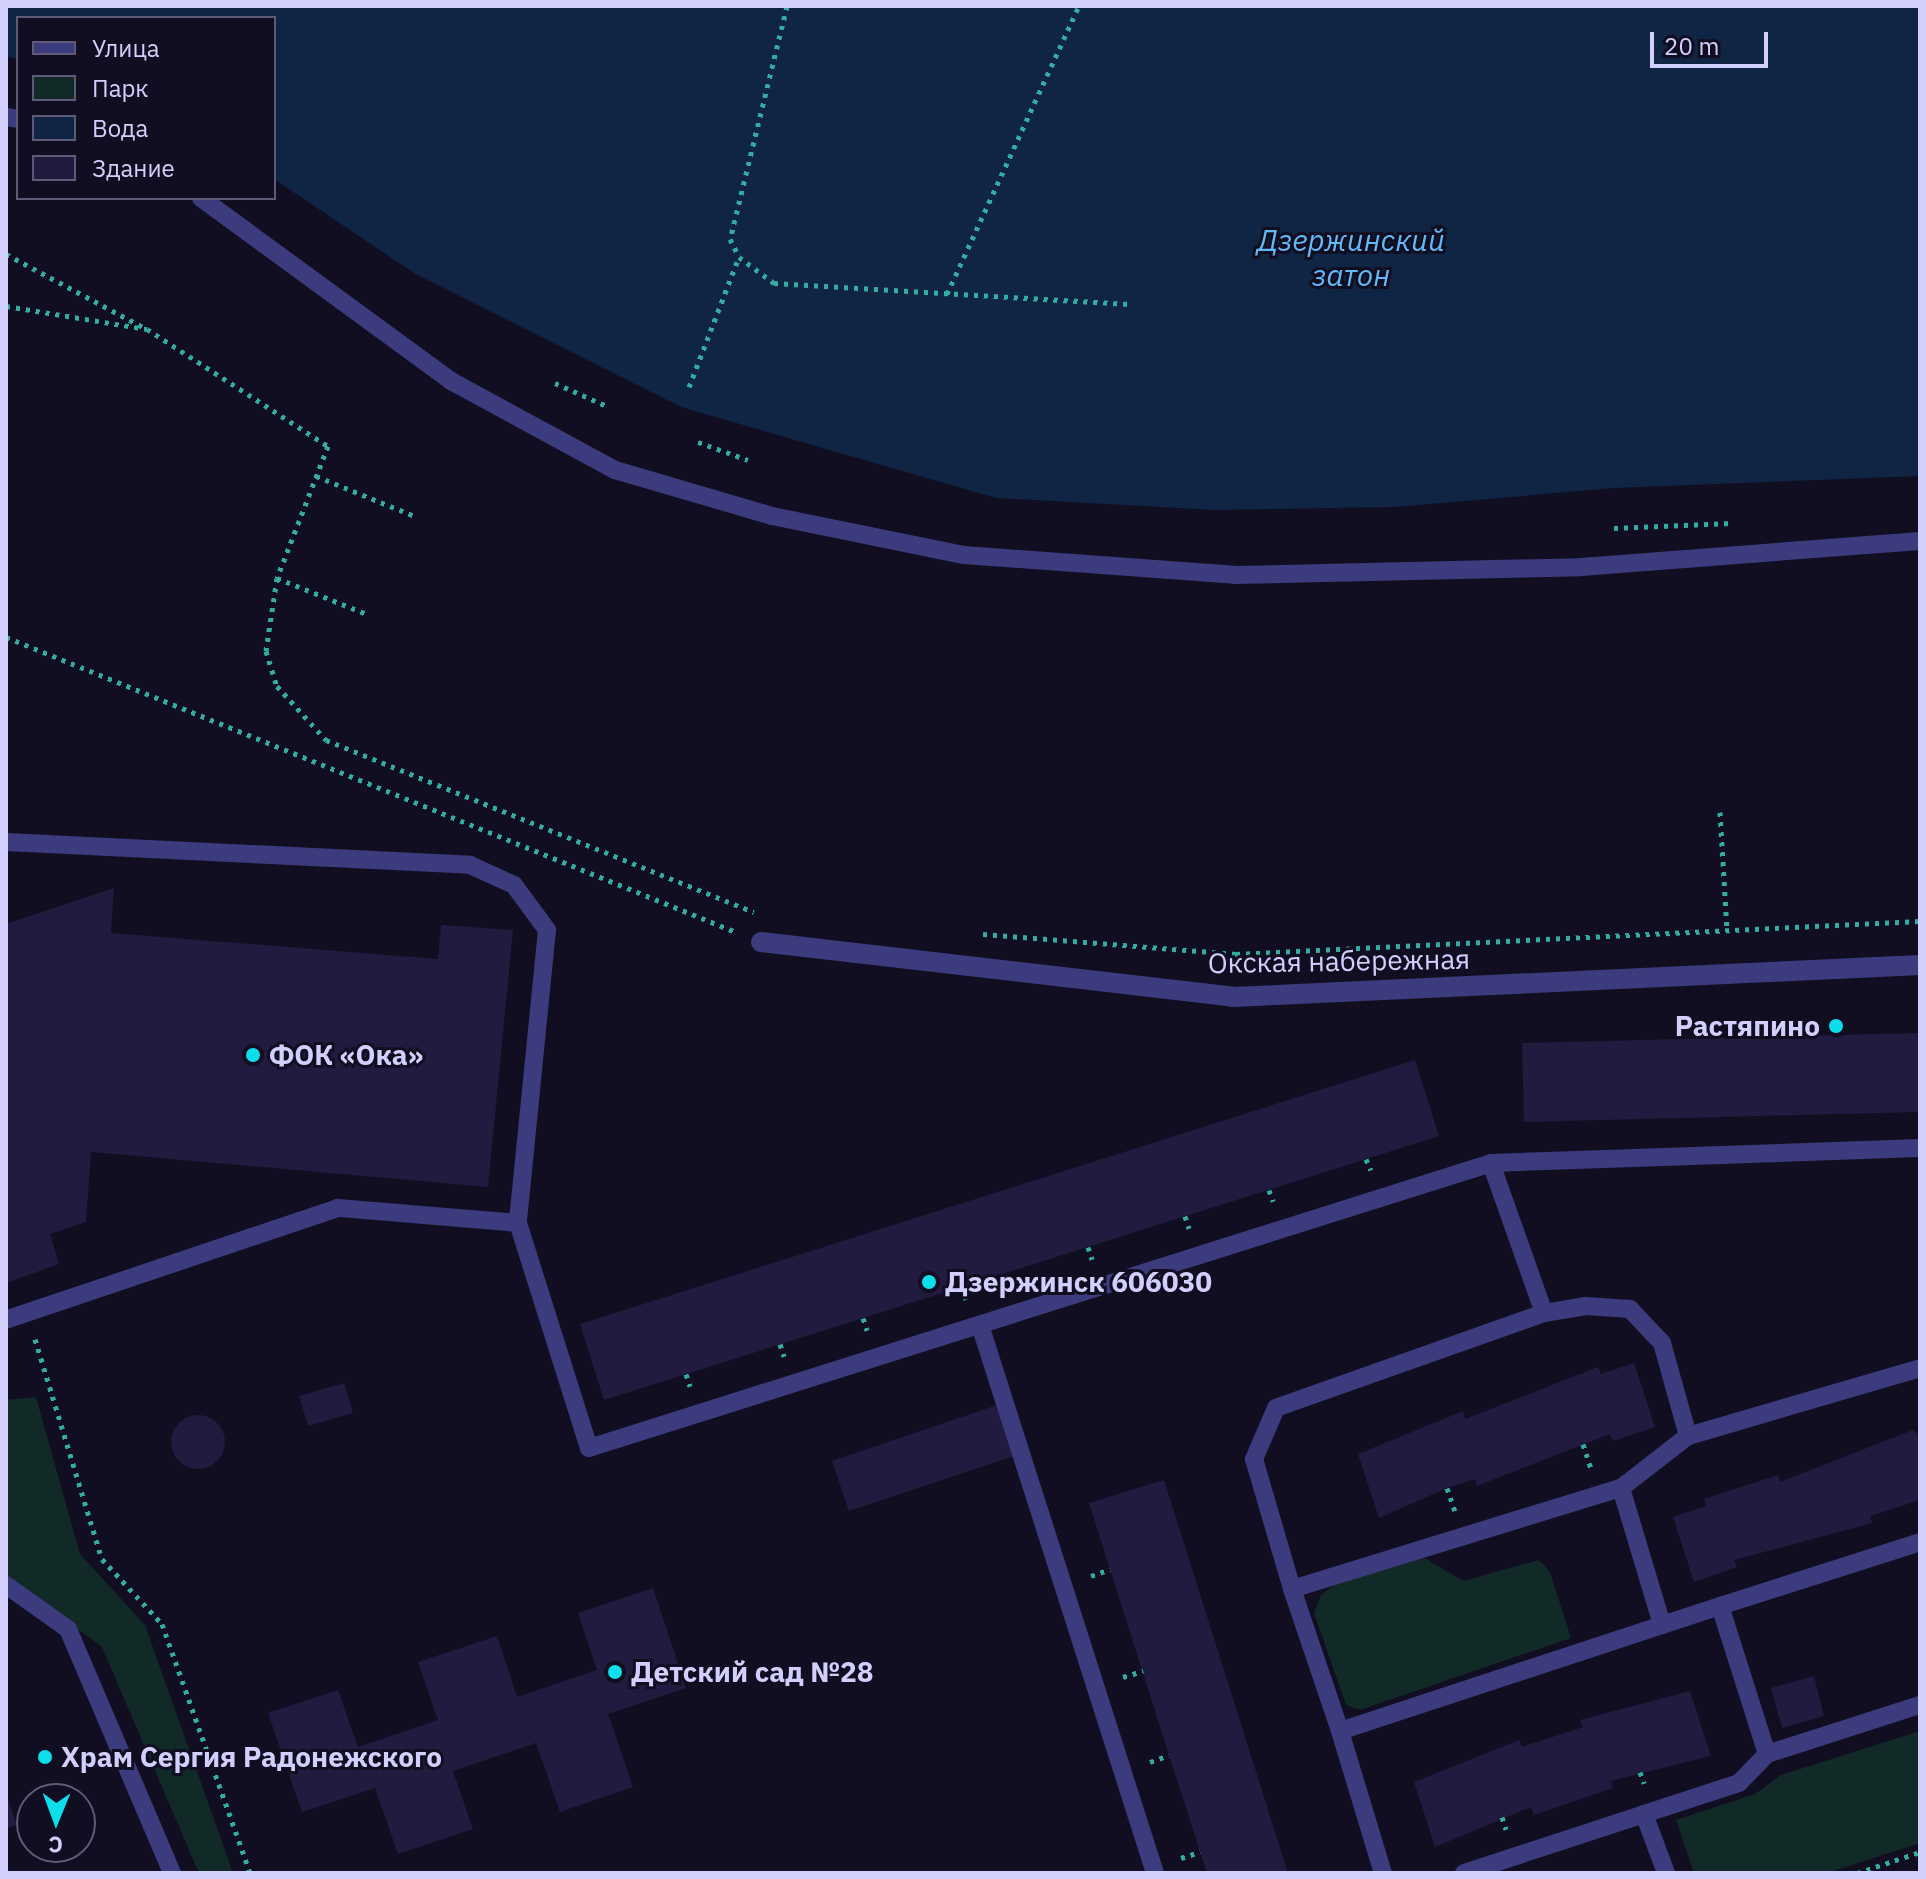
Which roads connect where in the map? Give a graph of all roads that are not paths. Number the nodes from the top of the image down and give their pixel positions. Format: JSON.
{"nodes":[{"id":1,"x":204,"y":200,"type":"edge"},
{"id":2,"x":1920,"y":541,"type":"edge"},
{"id":3,"x":6,"y":842,"type":"edge"},
{"id":4,"x":761,"y":942,"type":"road end"},
{"id":5,"x":1920,"y":965,"type":"edge"},
{"id":6,"x":1920,"y":1148,"type":"edge"},
{"id":7,"x":1491,"y":1163,"type":"junction"},
{"id":8,"x":518,"y":1223,"type":"junction"},
{"id":9,"x":1544,"y":1313,"type":"junction"},
{"id":10,"x":6,"y":1320,"type":"edge"},
{"id":11,"x":980,"y":1325,"type":"junction"},
{"id":12,"x":1920,"y":1368,"type":"edge"},
{"id":13,"x":1688,"y":1436,"type":"junction"},
{"id":14,"x":1621,"y":1488,"type":"junction"},
{"id":15,"x":1920,"y":1542,"type":"edge"},
{"id":16,"x":6,"y":1585,"type":"edge"},
{"id":17,"x":1292,"y":1589,"type":"junction"},
{"id":18,"x":1720,"y":1606,"type":"junction"},
{"id":19,"x":1662,"y":1625,"type":"junction"},
{"id":20,"x":1920,"y":1705,"type":"edge"},
{"id":21,"x":1340,"y":1731,"type":"junction"},
{"id":22,"x":1767,"y":1754,"type":"junction"},
{"id":23,"x":1644,"y":1814,"type":"junction"},
{"id":24,"x":172,"y":1873,"type":"edge"},
{"id":25,"x":1155,"y":1873,"type":"edge"},
{"id":26,"x":1383,"y":1873,"type":"edge"},
{"id":27,"x":1464,"y":1873,"type":"edge"},
{"id":28,"x":1666,"y":1873,"type":"edge"}],
"edges":[{"from":1,"to":2,"type":"lane"},
{"from":3,"to":8,"type":"lane"},
{"from":4,"to":5,"type":"street","name":"Окская набережная"},
{"from":6,"to":7,"type":"lane"},
{"from":7,"to":9,"type":"lane"},
{"from":7,"to":11,"type":"lane"},
{"from":8,"to":10,"type":"lane"},
{"from":8,"to":11,"type":"lane"},
{"from":9,"to":13,"type":"lane"},
{"from":9,"to":17,"type":"lane"},
{"from":11,"to":25,"type":"lane"},
{"from":12,"to":13,"type":"lane"},
{"from":13,"to":14,"type":"lane"},
{"from":14,"to":17,"type":"lane"},
{"from":14,"to":19,"type":"lane"},
{"from":15,"to":18,"type":"lane"},
{"from":16,"to":24,"type":"lane"},
{"from":17,"to":21,"type":"lane"},
{"from":18,"to":19,"type":"lane"},
{"from":18,"to":22,"type":"lane"},
{"from":19,"to":21,"type":"lane"},
{"from":20,"to":22,"type":"lane"},
{"from":21,"to":26,"type":"lane"},
{"from":22,"to":23,"type":"lane"},
{"from":23,"to":27,"type":"lane"},
{"from":23,"to":28,"type":"lane"}]}
